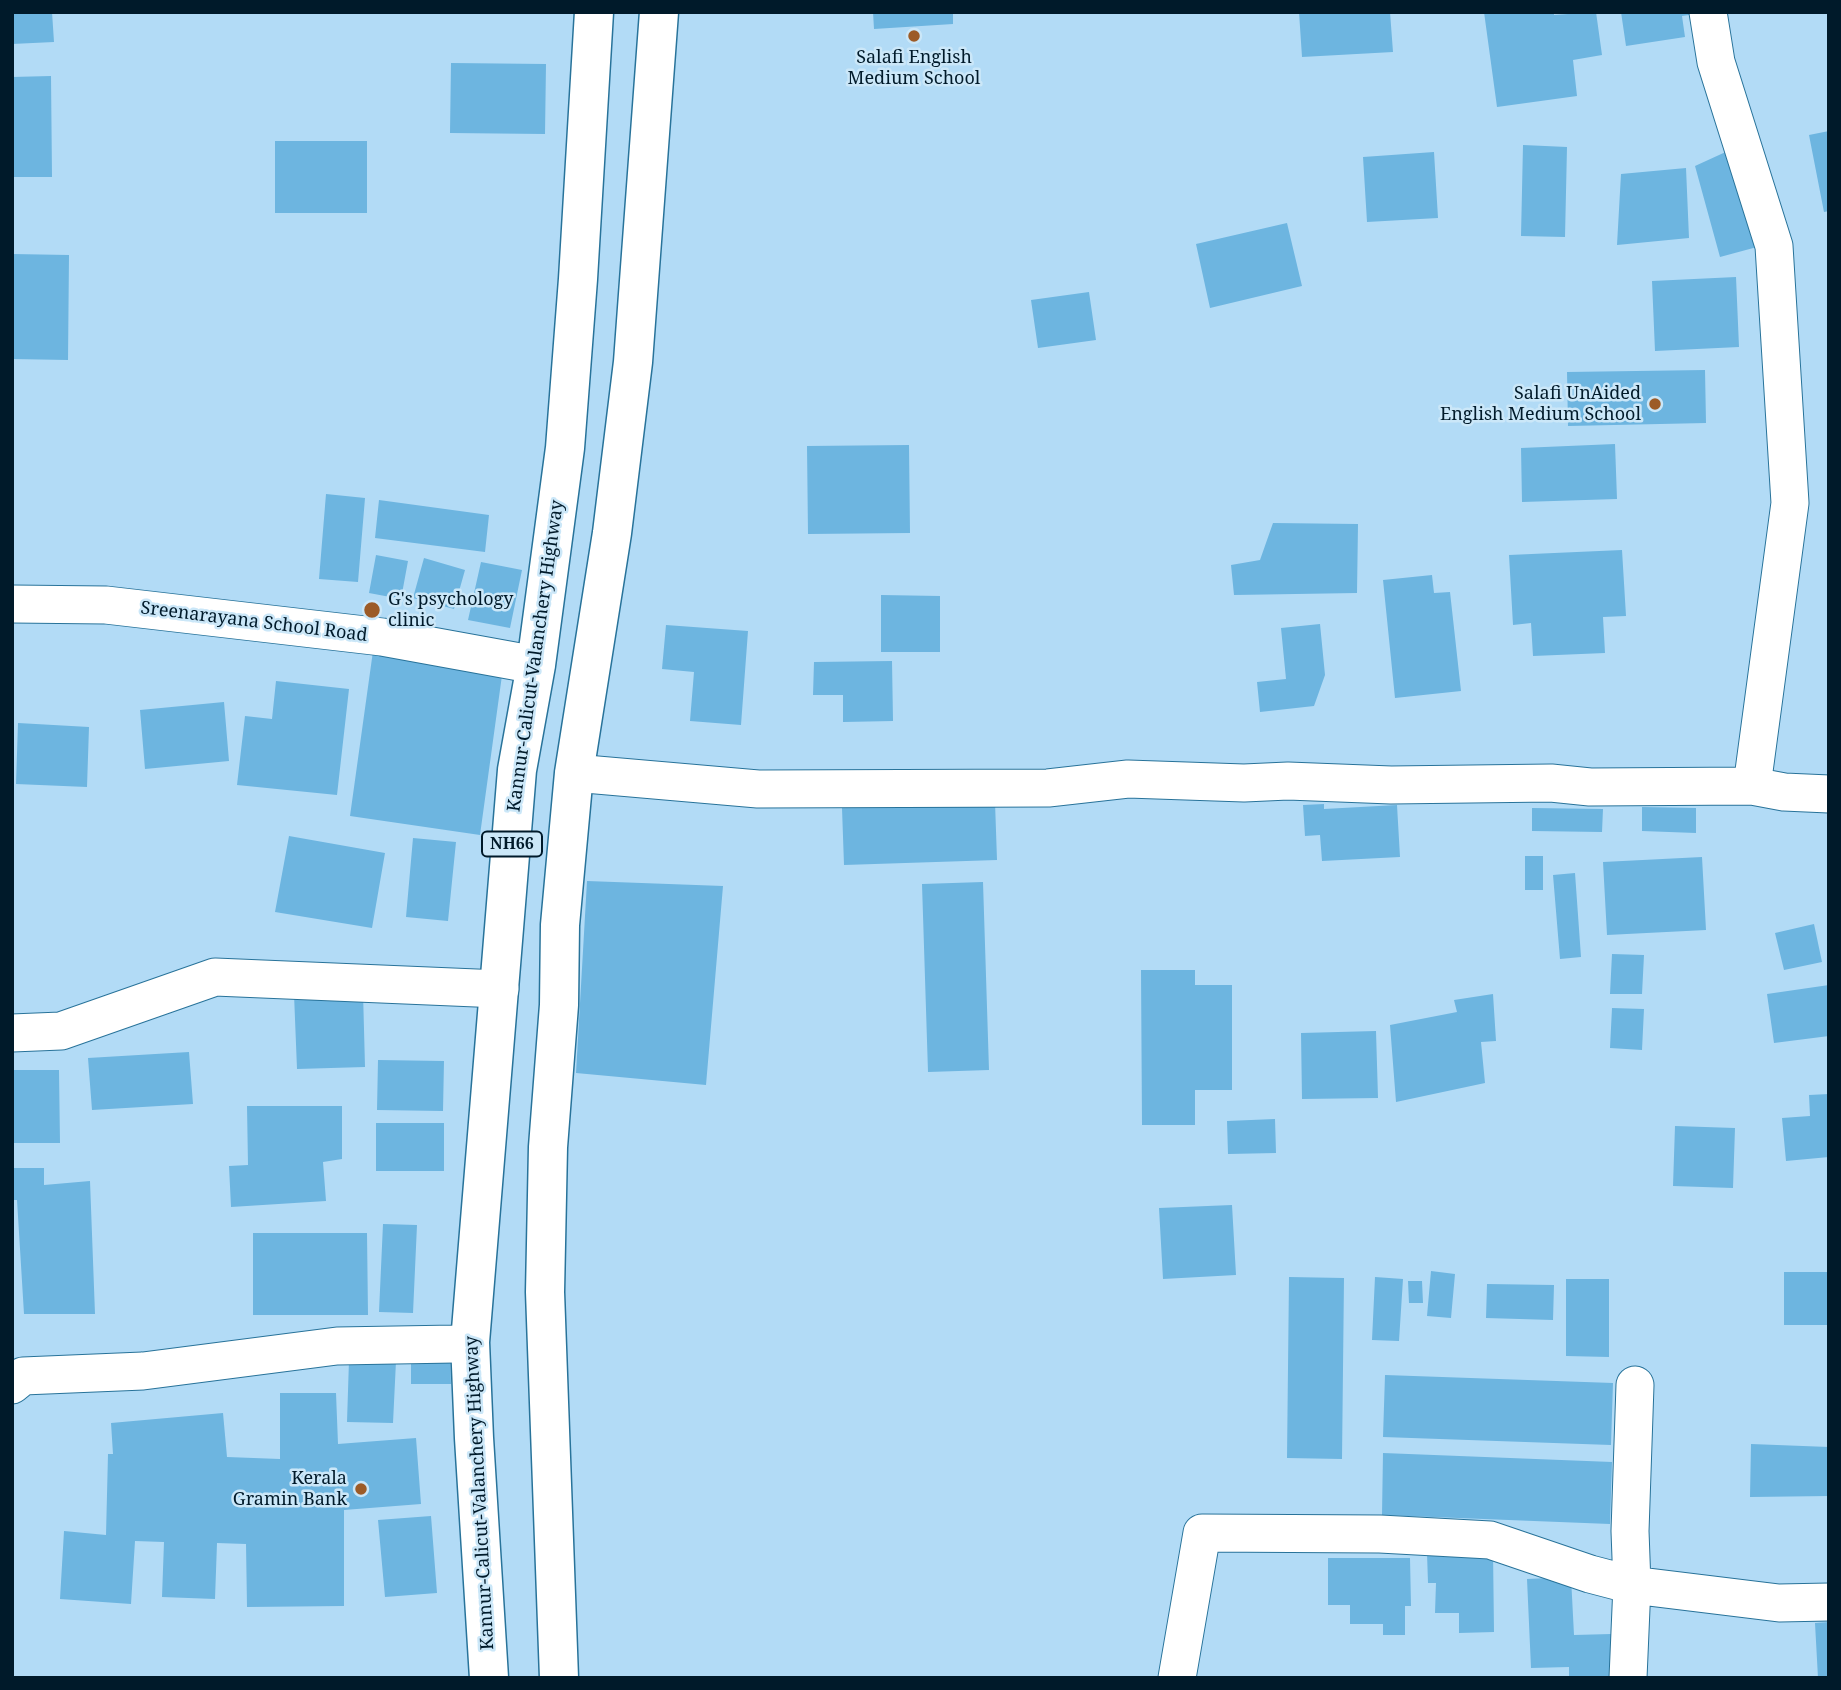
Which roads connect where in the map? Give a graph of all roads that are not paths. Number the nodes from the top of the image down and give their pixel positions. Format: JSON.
{"nodes":[{"id":1,"x":594,"y":12,"type":"edge"},
{"id":2,"x":659,"y":12,"type":"edge"},
{"id":3,"x":1708,"y":12,"type":"edge"},
{"id":4,"x":12,"y":604,"type":"edge"},
{"id":5,"x":536,"y":665,"type":"junction"},
{"id":6,"x":517,"y":769,"type":"junction"},
{"id":7,"x":574,"y":773,"type":"junction"},
{"id":8,"x":1752,"y":786,"type":"junction"},
{"id":9,"x":1829,"y":794,"type":"edge"},
{"id":10,"x":500,"y":989,"type":"junction"},
{"id":11,"x":12,"y":1033,"type":"edge"},
{"id":12,"x":470,"y":1342,"type":"junction"},
{"id":13,"x":12,"y":1385,"type":"edge"},
{"id":14,"x":1635,"y":1385,"type":"dead end"},
{"id":15,"x":1632,"y":1585,"type":"junction"},
{"id":16,"x":1829,"y":1602,"type":"edge"},
{"id":17,"x":489,"y":1678,"type":"edge"},
{"id":18,"x":559,"y":1678,"type":"edge"},
{"id":19,"x":1177,"y":1678,"type":"edge"},
{"id":20,"x":1628,"y":1678,"type":"edge"}],
"edges":[{"from":1,"to":5,"type":"highway","name":"Kannur-Calicut-Valanchery Highway","number":"NH66"},
{"from":2,"to":7,"type":"highway","number":"NH66"},
{"from":3,"to":8,"type":"street"},
{"from":4,"to":5,"type":"street","name":"Sreenarayana School Road"},
{"from":5,"to":6,"type":"highway","name":"Kannur-Calicut-Valanchery Highway","number":"NH66"},
{"from":6,"to":7,"type":"highway"},
{"from":6,"to":10,"type":"highway","name":"Kannur-Calicut-Valanchery Highway","number":"NH66"},
{"from":7,"to":8,"type":"street"},
{"from":7,"to":18,"type":"highway","number":"NH66"},
{"from":8,"to":9,"type":"street"},
{"from":10,"to":11,"type":"street"},
{"from":10,"to":12,"type":"highway","name":"Kannur-Calicut-Valanchery Highway","number":"NH66"},
{"from":12,"to":13,"type":"street"},
{"from":12,"to":17,"type":"highway","name":"Kannur-Calicut-Valanchery Highway","number":"NH66"},
{"from":14,"to":15,"type":"street"},
{"from":15,"to":16,"type":"street"},
{"from":15,"to":19,"type":"street"},
{"from":15,"to":20,"type":"street"}]}
